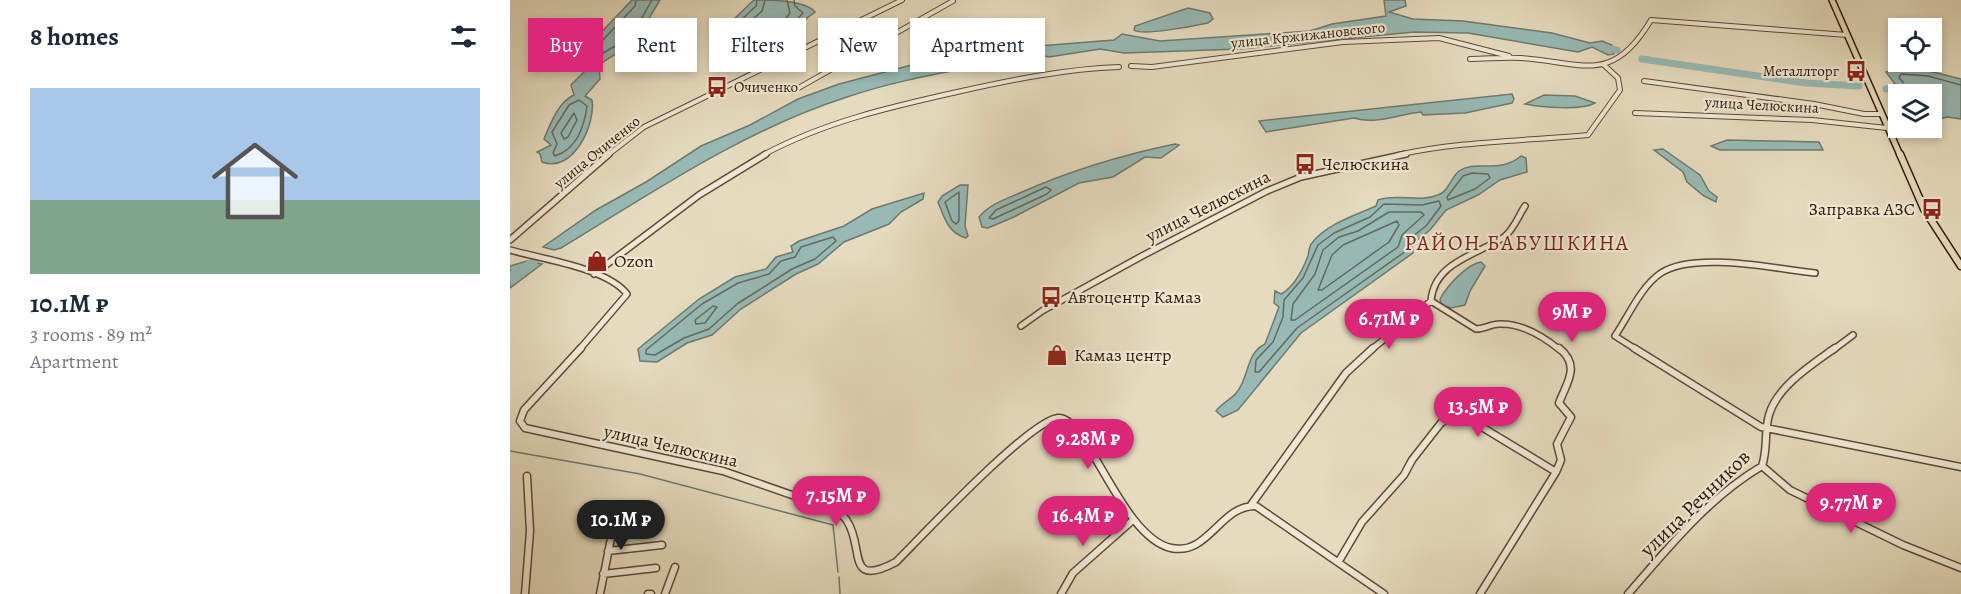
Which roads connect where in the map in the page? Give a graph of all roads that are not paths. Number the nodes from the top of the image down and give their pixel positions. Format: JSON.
{"nodes":[{"id":1,"x":902,"y":0,"type":"edge"},
{"id":2,"x":1832,"y":0,"type":"edge"},
{"id":3,"x":954,"y":1,"type":"edge"},
{"id":4,"x":1847,"y":35,"type":"junction"},
{"id":5,"x":1522,"y":58,"type":"junction"},
{"id":6,"x":1470,"y":59,"type":"dead end"},
{"id":7,"x":1604,"y":65,"type":"junction"},
{"id":8,"x":1131,"y":66,"type":"dead end"},
{"id":9,"x":1119,"y":67,"type":"dead end"},
{"id":10,"x":1644,"y":81,"type":"dead end"},
{"id":11,"x":793,"y":91,"type":"dead end"},
{"id":12,"x":1635,"y":113,"type":"dead end"},
{"id":13,"x":1882,"y":114,"type":"junction"},
{"id":14,"x":1887,"y":128,"type":"junction"},
{"id":15,"x":1526,"y":206,"type":"dead end"},
{"id":16,"x":510,"y":240,"type":"edge"},
{"id":17,"x":510,"y":250,"type":"edge"},
{"id":18,"x":1961,"y":266,"type":"edge"},
{"id":19,"x":1815,"y":273,"type":"dead end"},
{"id":20,"x":594,"y":274,"type":"junction"},
{"id":21,"x":1431,"y":301,"type":"junction"},
{"id":22,"x":1021,"y":326,"type":"dead end"},
{"id":23,"x":1853,"y":335,"type":"dead end"},
{"id":24,"x":1615,"y":336,"type":"joint"},
{"id":25,"x":1769,"y":430,"type":"junction"},
{"id":26,"x":1762,"y":466,"type":"junction"},
{"id":27,"x":1961,"y":466,"type":"edge"},
{"id":28,"x":1556,"y":472,"type":"junction"},
{"id":29,"x":526,"y":476,"type":"dead end"},
{"id":30,"x":1251,"y":505,"type":"junction"},
{"id":31,"x":1133,"y":520,"type":"junction"},
{"id":32,"x":656,"y":524,"type":"dead end"},
{"id":33,"x":662,"y":545,"type":"dead end"},
{"id":34,"x":608,"y":551,"type":"junction"},
{"id":35,"x":1339,"y":561,"type":"junction"},
{"id":36,"x":675,"y":567,"type":"dead end"},
{"id":37,"x":656,"y":568,"type":"dead end"},
{"id":38,"x":1961,"y":568,"type":"edge"},
{"id":39,"x":603,"y":574,"type":"junction"},
{"id":40,"x":525,"y":594,"type":"edge"},
{"id":41,"x":600,"y":594,"type":"edge"},
{"id":42,"x":665,"y":594,"type":"edge"},
{"id":43,"x":1061,"y":594,"type":"edge"},
{"id":44,"x":1384,"y":594,"type":"edge"},
{"id":45,"x":1480,"y":594,"type":"edge"},
{"id":46,"x":1628,"y":594,"type":"edge"}],
"edges":[{"from":1,"to":16,"type":"street","name":"улица Очиченко"},
{"from":2,"to":4,"type":"main road"},
{"from":3,"to":11,"type":"street"},
{"from":4,"to":7,"type":"street"},
{"from":4,"to":13,"type":"main road"},
{"from":5,"to":6,"type":"street","name":"улица Кржижановского"},
{"from":5,"to":7,"type":"street","name":"улица Кржижановского"},
{"from":5,"to":8,"type":"street","name":"улица Кржижановского"},
{"from":7,"to":22,"type":"street","name":"улица Челюскина"},
{"from":9,"to":20,"type":"street"},
{"from":10,"to":13,"type":"street","name":"улица Челюскина"},
{"from":12,"to":14,"type":"street","name":"улица Челюскина"},
{"from":13,"to":14,"type":"main road"},
{"from":14,"to":18,"type":"main road"},
{"from":15,"to":21,"type":"street","name":"улица Челюскина"},
{"from":17,"to":20,"type":"street"},
{"from":19,"to":24,"type":"street"},
{"from":20,"to":31,"type":"street","name":"улица Челюскина"},
{"from":21,"to":28,"type":"street"},
{"from":21,"to":30,"type":"street","name":"улица Челюскина"},
{"from":23,"to":25,"type":"street","name":"улица Речников"},
{"from":24,"to":25,"type":"street"},
{"from":25,"to":26,"type":"street","name":"улица Речников"},
{"from":25,"to":27,"type":"street"},
{"from":26,"to":38,"type":"street"},
{"from":26,"to":46,"type":"street","name":"улица Речников"},
{"from":28,"to":35,"type":"street"},
{"from":28,"to":45,"type":"street"},
{"from":29,"to":40,"type":"street"},
{"from":30,"to":31,"type":"street","name":"улица Челюскина"},
{"from":30,"to":35,"type":"street"},
{"from":31,"to":43,"type":"street"},
{"from":32,"to":34,"type":"street"},
{"from":33,"to":34,"type":"street"},
{"from":34,"to":39,"type":"street"},
{"from":35,"to":44,"type":"street"},
{"from":36,"to":42,"type":"street"},
{"from":37,"to":39,"type":"street"},
{"from":39,"to":41,"type":"street"}]}
